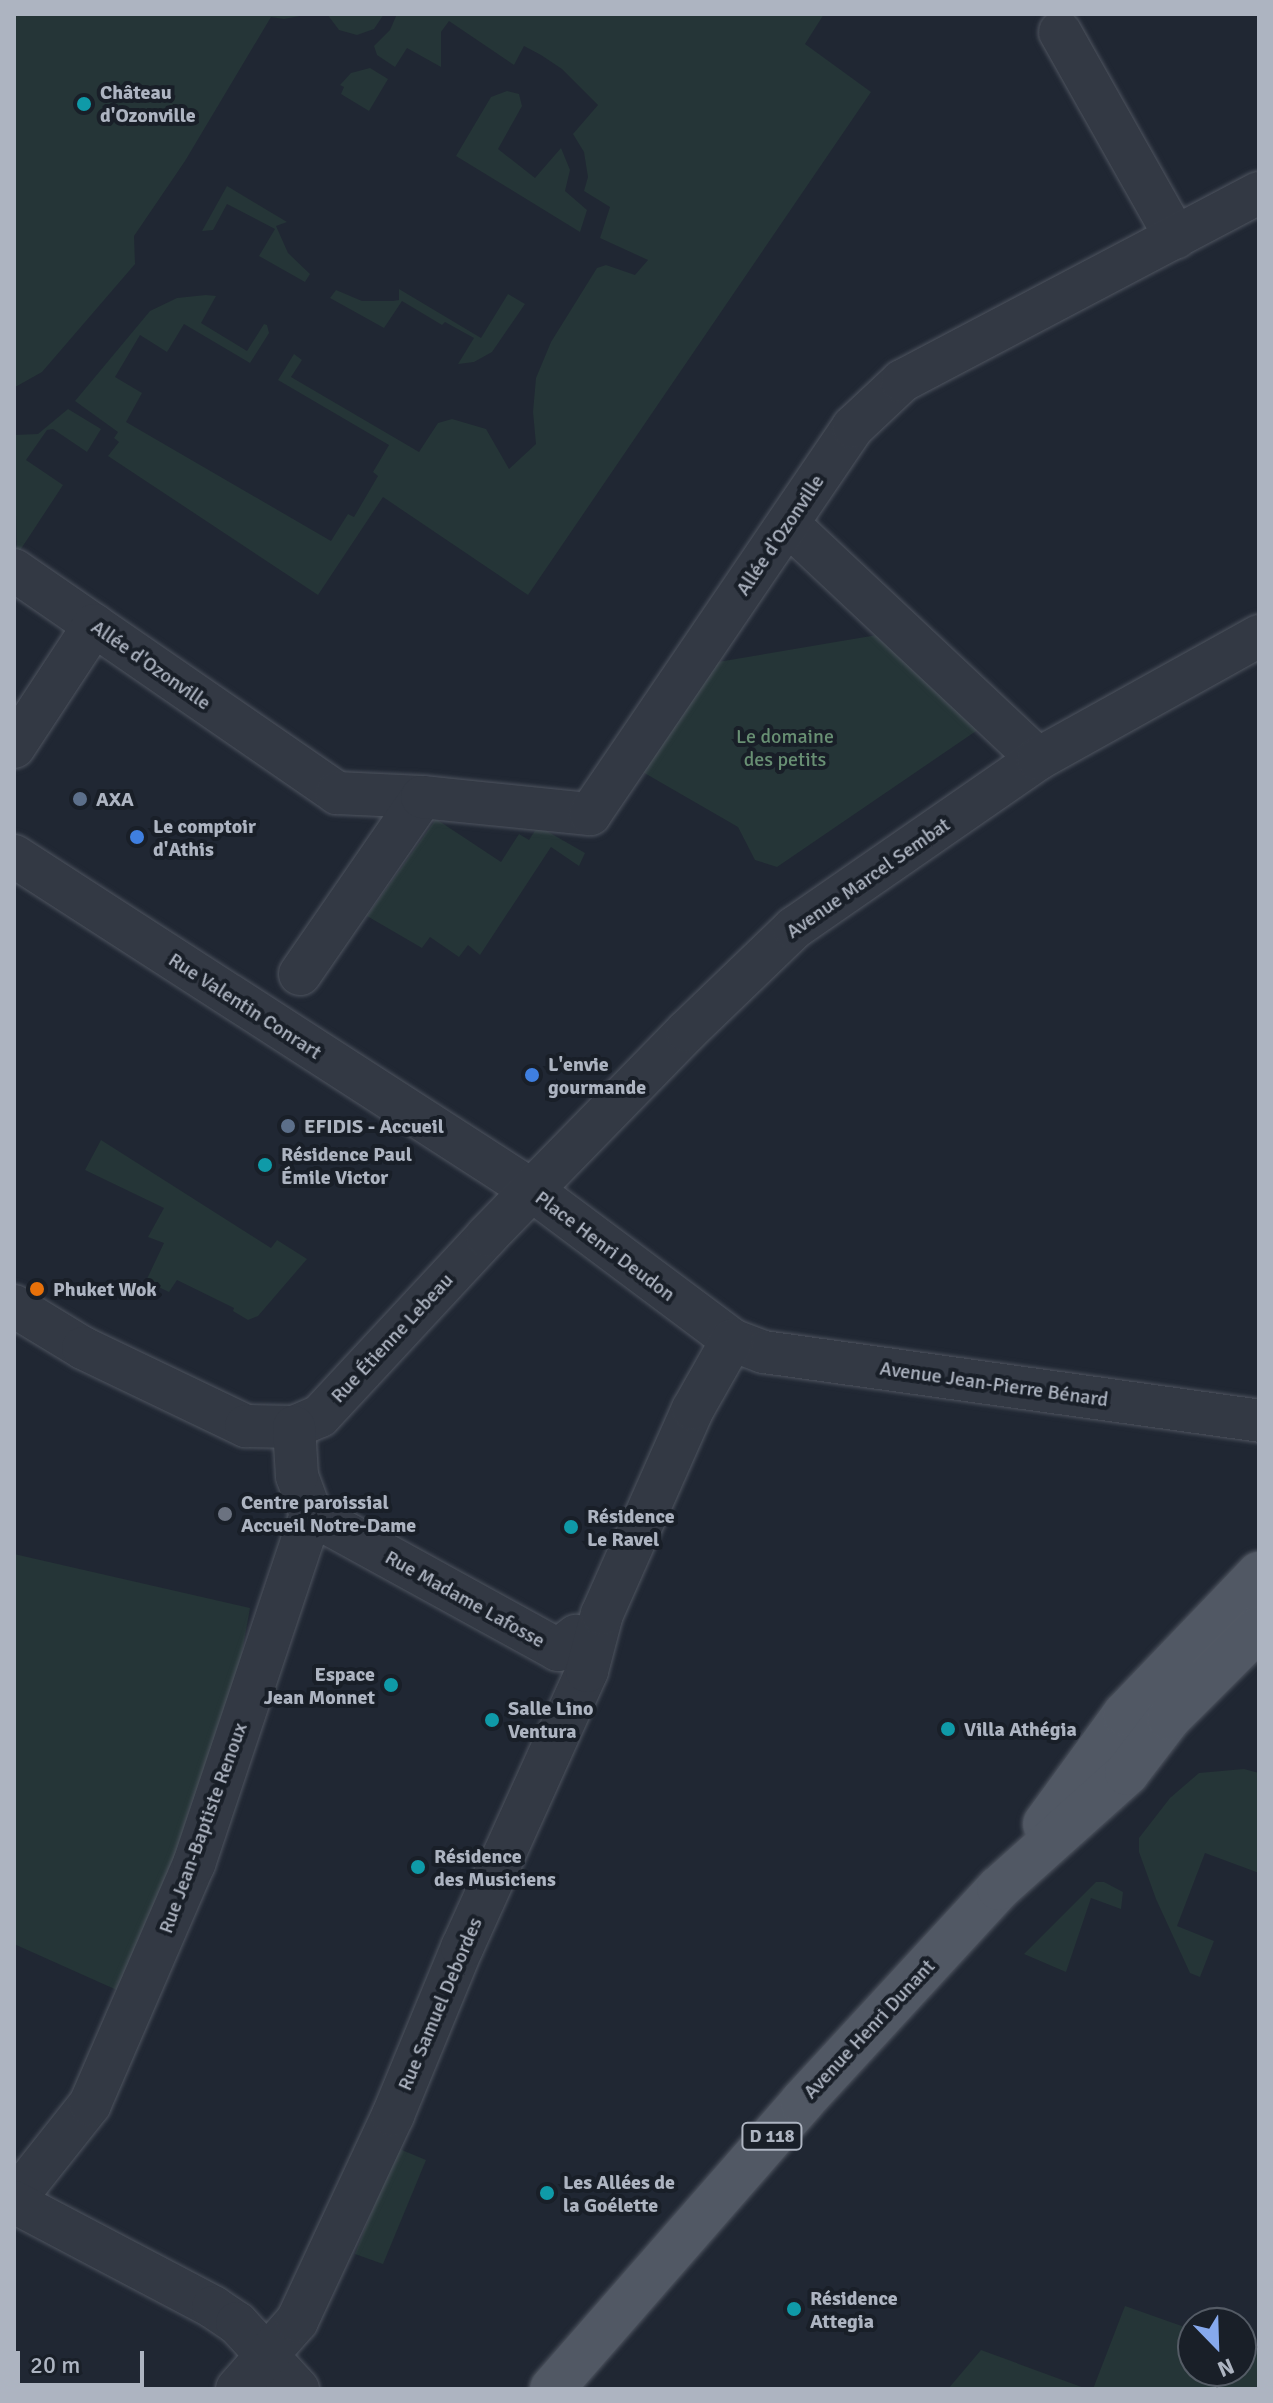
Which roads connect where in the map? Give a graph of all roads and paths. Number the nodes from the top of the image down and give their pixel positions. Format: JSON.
{"nodes":[{"id":1,"x":1060,"y":32,"type":"dead end"},
{"id":2,"x":1259,"y":193,"type":"edge"},
{"id":3,"x":1176,"y":238,"type":"junction"},
{"id":4,"x":788,"y":524,"type":"junction"},
{"id":5,"x":14,"y":570,"type":"edge"},
{"id":6,"x":94,"y":625,"type":"junction"},
{"id":7,"x":1259,"y":636,"type":"edge"},
{"id":8,"x":14,"y":747,"type":"edge"},
{"id":9,"x":1038,"y":759,"type":"junction"},
{"id":10,"x":422,"y":797,"type":"junction"},
{"id":11,"x":14,"y":856,"type":"edge"},
{"id":12,"x":268,"y":1021,"type":"junction"},
{"id":13,"x":475,"y":1155,"type":"joint"},
{"id":14,"x":533,"y":1191,"type":"junction"},
{"id":15,"x":14,"y":1306,"type":"edge"},
{"id":16,"x":732,"y":1340,"type":"junction"},
{"id":17,"x":1258,"y":1414,"type":"edge"},
{"id":18,"x":294,"y":1427,"type":"junction"},
{"id":19,"x":311,"y":1514,"type":"junction"},
{"id":20,"x":1259,"y":1574,"type":"edge"},
{"id":21,"x":1259,"y":1628,"type":"edge"},
{"id":22,"x":576,"y":1636,"type":"dead end"},
{"id":23,"x":999,"y":1888,"type":"junction"},
{"id":24,"x":14,"y":2201,"type":"edge"},
{"id":25,"x":266,"y":2356,"type":"junction"},
{"id":26,"x":237,"y":2389,"type":"edge"},
{"id":27,"x":298,"y":2389,"type":"edge"},
{"id":28,"x":552,"y":2389,"type":"edge"}],
"edges":[{"from":1,"to":3,"type":"street"},
{"from":2,"to":3,"type":"street","name":"Allée d'Ozonville"},
{"from":3,"to":4,"type":"street","name":"Allée d'Ozonville"},
{"from":4,"to":9,"type":"street"},
{"from":4,"to":10,"type":"street","name":"Allée d'Ozonville"},
{"from":5,"to":6,"type":"street","name":"Allée d'Ozonville"},
{"from":6,"to":8,"type":"street"},
{"from":6,"to":10,"type":"street","name":"Allée d'Ozonville"},
{"from":7,"to":9,"type":"street","name":"Avenue Marcel Sembat"},
{"from":9,"to":14,"type":"street","name":"Avenue Marcel Sembat"},
{"from":10,"to":12,"type":"street"},
{"from":11,"to":12,"type":"street","name":"Rue Valentin Conrart"},
{"from":12,"to":13,"type":"street","name":"Rue Valentin Conrart"},
{"from":13,"to":14,"type":"street","name":"Place Henri Deudon"},
{"from":14,"to":16,"type":"street","name":"Place Henri Deudon"},
{"from":14,"to":18,"type":"street","name":"Rue Étienne Lebeau"},
{"from":15,"to":18,"type":"street"},
{"from":16,"to":17,"type":"street","name":"Avenue Jean-Pierre Bénard"},
{"from":16,"to":25,"type":"street","name":"Rue Samuel Debordes"},
{"from":18,"to":19,"type":"street"},
{"from":19,"to":22,"type":"street","name":"Rue Madame Lafosse"},
{"from":19,"to":24,"type":"street","name":"Rue Jean-Baptiste Renoux"},
{"from":20,"to":23,"type":"main road","name":"Avenue Henri Dunant","number":"D 118"},
{"from":21,"to":23,"type":"main road","name":"Avenue Henri Dunant","number":"D 118"},
{"from":23,"to":28,"type":"main road","name":"Avenue Henri Dunant","number":"D 118"},
{"from":24,"to":25,"type":"street"},
{"from":25,"to":26,"type":"street","name":"Rue Samuel Debordes"},
{"from":25,"to":27,"type":"street"}]}
